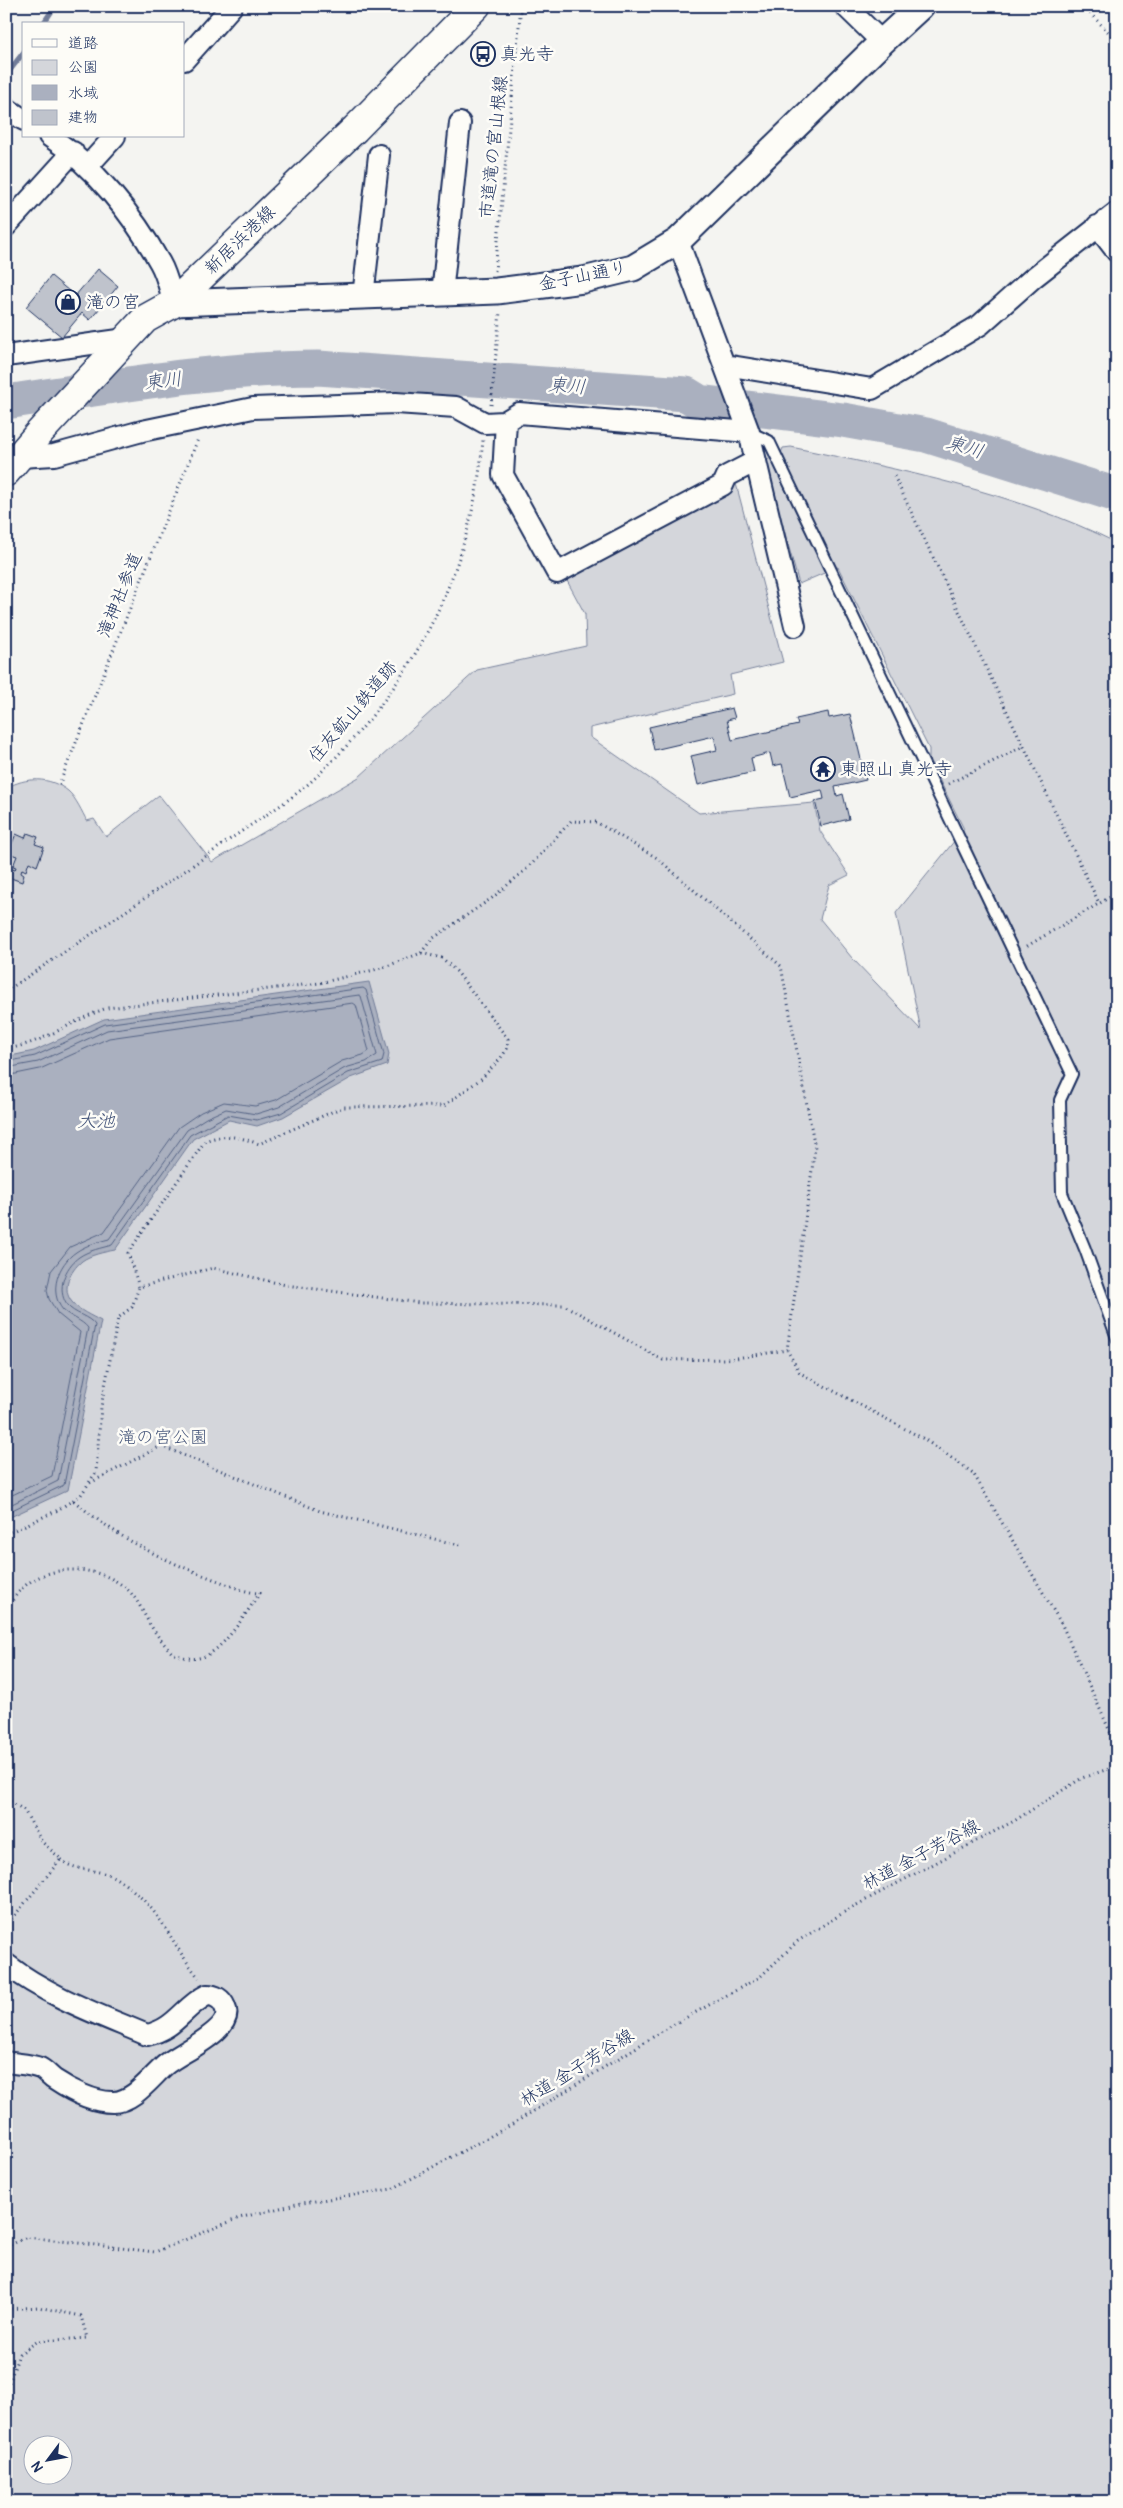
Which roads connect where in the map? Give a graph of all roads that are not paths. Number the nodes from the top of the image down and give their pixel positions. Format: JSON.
{"nodes":[{"id":1,"x":232,"y":6,"type":"edge"},
{"id":2,"x":476,"y":6,"type":"edge"},
{"id":3,"x":845,"y":6,"type":"edge"},
{"id":4,"x":921,"y":6,"type":"edge"},
{"id":5,"x":882,"y":42,"type":"junction"},
{"id":6,"x":185,"y":59,"type":"edge"},
{"id":7,"x":6,"y":108,"type":"edge"},
{"id":8,"x":22,"y":119,"type":"edge"},
{"id":9,"x":460,"y":123,"type":"dead end"},
{"id":10,"x":52,"y":138,"type":"edge"},
{"id":11,"x":113,"y":138,"type":"edge"},
{"id":12,"x":73,"y":152,"type":"junction"},
{"id":13,"x":379,"y":155,"type":"dead end"},
{"id":14,"x":87,"y":167,"type":"junction"},
{"id":15,"x":1117,"y":212,"type":"edge"},
{"id":16,"x":6,"y":226,"type":"edge"},
{"id":17,"x":1097,"y":226,"type":"junction"},
{"id":18,"x":678,"y":241,"type":"junction"},
{"id":19,"x":1117,"y":252,"type":"edge"},
{"id":20,"x":442,"y":294,"type":"junction"},
{"id":21,"x":363,"y":297,"type":"junction"},
{"id":22,"x":174,"y":303,"type":"junction"},
{"id":23,"x":118,"y":347,"type":"junction"},
{"id":24,"x":6,"y":356,"type":"edge"},
{"id":25,"x":726,"y":369,"type":"junction"},
{"id":26,"x":506,"y":421,"type":"junction"},
{"id":27,"x":748,"y":430,"type":"junction"},
{"id":28,"x":756,"y":462,"type":"junction"},
{"id":29,"x":10,"y":468,"type":"edge"},
{"id":30,"x":795,"y":626,"type":"dead end"},
{"id":31,"x":1117,"y":1338,"type":"edge"},
{"id":32,"x":6,"y":1964,"type":"edge"},
{"id":33,"x":6,"y":2062,"type":"edge"}],
"edges":[{"from":1,"to":6,"type":"street"},
{"from":2,"to":22,"type":"main road","name":"新居浜港線"},
{"from":3,"to":5,"type":"street"},
{"from":4,"to":5,"type":"street","name":"金子山通り"},
{"from":5,"to":18,"type":"street","name":"金子山通り"},
{"from":7,"to":8,"type":"street"},
{"from":9,"to":20,"type":"street"},
{"from":10,"to":12,"type":"street"},
{"from":11,"to":14,"type":"street"},
{"from":12,"to":14,"type":"street"},
{"from":12,"to":16,"type":"street"},
{"from":13,"to":21,"type":"street"},
{"from":14,"to":22,"type":"street"},
{"from":15,"to":17,"type":"street"},
{"from":17,"to":19,"type":"street"},
{"from":17,"to":25,"type":"street"},
{"from":18,"to":20,"type":"street","name":"金子山通り"},
{"from":18,"to":25,"type":"street"},
{"from":20,"to":21,"type":"street","name":"金子山通り"},
{"from":21,"to":22,"type":"street","name":"金子山通り"},
{"from":22,"to":23,"type":"main road","name":"新居浜港線"},
{"from":23,"to":24,"type":"street"},
{"from":23,"to":29,"type":"main road","name":"新居浜港線"},
{"from":25,"to":27,"type":"street"},
{"from":26,"to":27,"type":"street"},
{"from":26,"to":28,"type":"street"},
{"from":26,"to":29,"type":"street"},
{"from":27,"to":28,"type":"street"},
{"from":27,"to":31,"type":"lane"},
{"from":28,"to":30,"type":"street"},
{"from":32,"to":33,"type":"street"}]}
